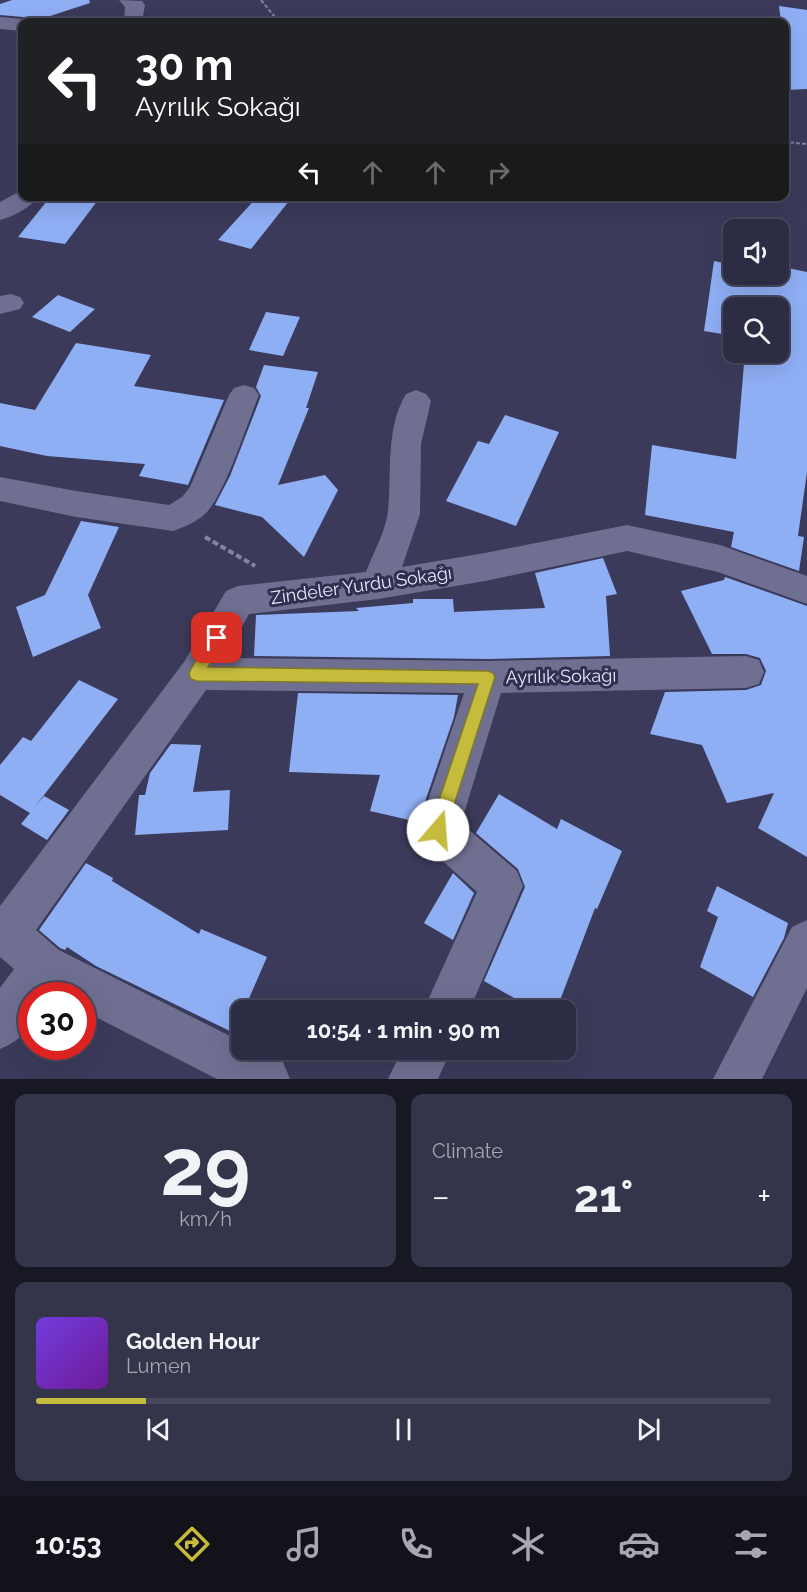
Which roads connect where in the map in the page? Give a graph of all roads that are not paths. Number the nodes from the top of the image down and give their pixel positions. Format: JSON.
{"nodes":[{"id":1,"x":128,"y":0,"type":"edge"},
{"id":2,"x":133,"y":18,"type":"edge"},
{"id":3,"x":0,"y":23,"type":"edge"},
{"id":4,"x":18,"y":25,"type":"edge"},
{"id":5,"x":19,"y":201,"type":"edge"},
{"id":6,"x":0,"y":213,"type":"edge"},
{"id":7,"x":244,"y":395,"type":"dead end"},
{"id":8,"x":416,"y":400,"type":"dead end"},
{"id":9,"x":0,"y":489,"type":"edge"},
{"id":10,"x":378,"y":585,"type":"junction"},
{"id":11,"x":807,"y":590,"type":"edge"},
{"id":12,"x":746,"y":672,"type":"dead end"},
{"id":13,"x":197,"y":674,"type":"junction"},
{"id":14,"x":488,"y":677,"type":"junction"},
{"id":15,"x":4,"y":931,"type":"edge"},
{"id":16,"x":807,"y":942,"type":"edge"},
{"id":17,"x":43,"y":966,"type":"junction"},
{"id":18,"x":451,"y":1000,"type":"edge"},
{"id":19,"x":0,"y":1026,"type":"edge"},
{"id":20,"x":422,"y":1060,"type":"edge"},
{"id":21,"x":266,"y":1079,"type":"edge"},
{"id":22,"x":412,"y":1079,"type":"edge"},
{"id":23,"x":737,"y":1079,"type":"edge"}],
"edges":[{"from":1,"to":2,"type":"street"},
{"from":3,"to":4,"type":"street"},
{"from":5,"to":6,"type":"street"},
{"from":7,"to":9,"type":"street"},
{"from":8,"to":10,"type":"street"},
{"from":10,"to":11,"type":"street","name":"Zindeler Yurdu Sokağı"},
{"from":10,"to":13,"type":"street","name":"Zindeler Yurdu Sokağı"},
{"from":12,"to":14,"type":"street","name":"Ayrılık Sokağı"},
{"from":13,"to":14,"type":"street","name":"Ayrılık Sokağı"},
{"from":13,"to":15,"type":"street"},
{"from":14,"to":18,"type":"street"},
{"from":15,"to":17,"type":"street"},
{"from":16,"to":23,"type":"street"},
{"from":17,"to":19,"type":"street"},
{"from":17,"to":21,"type":"street"},
{"from":20,"to":22,"type":"street"}]}
